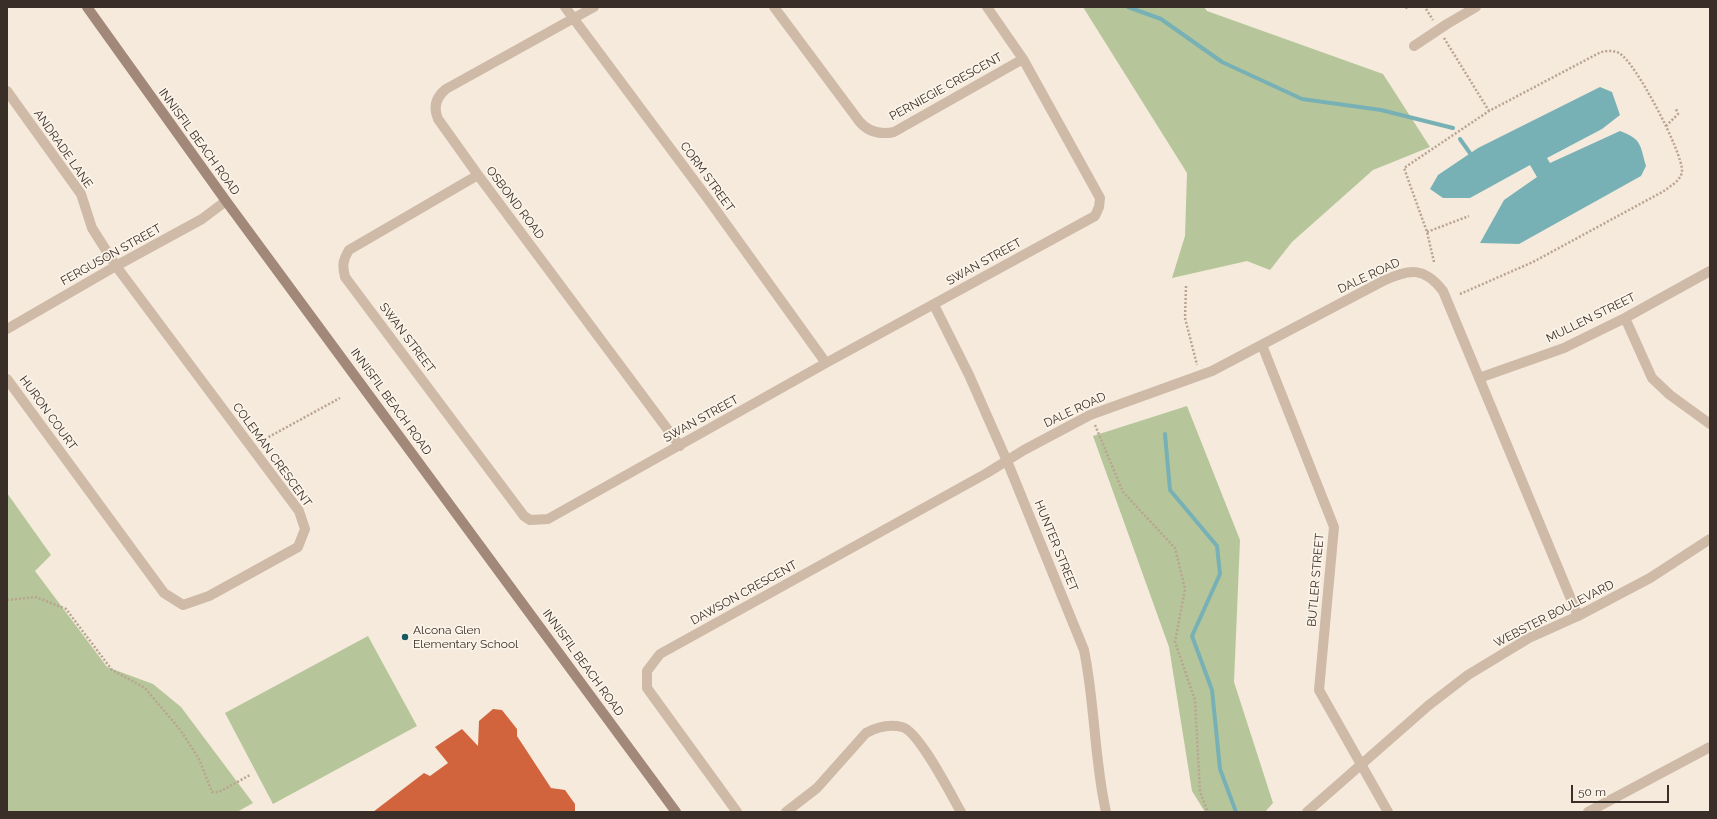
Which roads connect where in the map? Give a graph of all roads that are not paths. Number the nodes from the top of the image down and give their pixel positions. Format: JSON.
{"nodes":[{"id":1,"x":87,"y":7,"type":"edge"},
{"id":2,"x":565,"y":7,"type":"edge"},
{"id":3,"x":594,"y":7,"type":"edge"},
{"id":4,"x":774,"y":7,"type":"edge"},
{"id":5,"x":987,"y":7,"type":"edge"},
{"id":6,"x":1476,"y":7,"type":"edge"},
{"id":7,"x":573,"y":19,"type":"junction"},
{"id":8,"x":1414,"y":46,"type":"dead end"},
{"id":9,"x":1023,"y":59,"type":"junction"},
{"id":10,"x":7,"y":91,"type":"edge"},
{"id":11,"x":478,"y":175,"type":"junction"},
{"id":12,"x":226,"y":201,"type":"junction"},
{"id":13,"x":116,"y":266,"type":"junction"},
{"id":14,"x":1710,"y":271,"type":"edge"},
{"id":15,"x":934,"y":305,"type":"junction"},
{"id":16,"x":1625,"y":318,"type":"junction"},
{"id":17,"x":7,"y":329,"type":"edge"},
{"id":18,"x":1262,"y":345,"type":"junction"},
{"id":19,"x":826,"y":363,"type":"junction"},
{"id":20,"x":1479,"y":378,"type":"junction"},
{"id":21,"x":7,"y":379,"type":"edge"},
{"id":22,"x":1710,"y":424,"type":"edge"},
{"id":23,"x":680,"y":446,"type":"junction"},
{"id":24,"x":1007,"y":461,"type":"junction"},
{"id":25,"x":68,"y":462,"type":"joint"},
{"id":26,"x":1710,"y":540,"type":"edge"},
{"id":27,"x":1578,"y":616,"type":"junction"},
{"id":28,"x":1710,"y":747,"type":"edge"},
{"id":29,"x":1361,"y":766,"type":"junction"},
{"id":30,"x":676,"y":812,"type":"edge"},
{"id":31,"x":737,"y":812,"type":"edge"},
{"id":32,"x":786,"y":812,"type":"edge"},
{"id":33,"x":961,"y":812,"type":"edge"},
{"id":34,"x":1106,"y":812,"type":"edge"},
{"id":35,"x":1307,"y":812,"type":"edge"},
{"id":36,"x":1388,"y":812,"type":"edge"},
{"id":37,"x":1588,"y":812,"type":"edge"}],
"edges":[{"from":1,"to":12,"type":"main road","name":"INNISFIL BEACH ROAD"},
{"from":2,"to":7,"type":"street","name":"CORM STREET"},
{"from":3,"to":7,"type":"street"},
{"from":4,"to":9,"type":"street","name":"PERNIEGIE CRESCENT"},
{"from":5,"to":9,"type":"street","name":"SWAN STREET"},
{"from":6,"to":8,"type":"street"},
{"from":7,"to":11,"type":"street","name":"OSBOND ROAD"},
{"from":7,"to":19,"type":"street","name":"CORM STREET"},
{"from":9,"to":15,"type":"street","name":"SWAN STREET"},
{"from":10,"to":13,"type":"street","name":"ANDRADE LANE"},
{"from":11,"to":23,"type":"street","name":"OSBOND ROAD"},
{"from":11,"to":23,"type":"street","name":"SWAN STREET"},
{"from":12,"to":13,"type":"street","name":"FERGUSON STREET"},
{"from":12,"to":30,"type":"main road","name":"INNISFIL BEACH ROAD"},
{"from":13,"to":17,"type":"street","name":"FERGUSON STREET"},
{"from":13,"to":25,"type":"street","name":"COLEMAN CRESCENT"},
{"from":14,"to":16,"type":"street","name":"MULLEN STREET"},
{"from":15,"to":19,"type":"street","name":"SWAN STREET"},
{"from":15,"to":24,"type":"street","name":"HUNTER STREET"},
{"from":16,"to":20,"type":"street","name":"MULLEN STREET"},
{"from":16,"to":22,"type":"street"},
{"from":18,"to":20,"type":"street","name":"DALE ROAD"},
{"from":18,"to":24,"type":"street","name":"DALE ROAD"},
{"from":18,"to":29,"type":"street","name":"BUTLER STREET"},
{"from":19,"to":23,"type":"street","name":"SWAN STREET"},
{"from":20,"to":27,"type":"street","name":"DALE ROAD"},
{"from":21,"to":25,"type":"street","name":"HURON COURT"},
{"from":24,"to":31,"type":"street","name":"DAWSON CRESCENT"},
{"from":24,"to":34,"type":"street","name":"HUNTER STREET"},
{"from":26,"to":27,"type":"street","name":"WEBSTER BOULEVARD"},
{"from":27,"to":29,"type":"street","name":"WEBSTER BOULEVARD"},
{"from":28,"to":37,"type":"street"},
{"from":29,"to":35,"type":"street","name":"WEBSTER BOULEVARD"},
{"from":29,"to":36,"type":"street","name":"BUTLER STREET"},
{"from":32,"to":33,"type":"street"}]}
